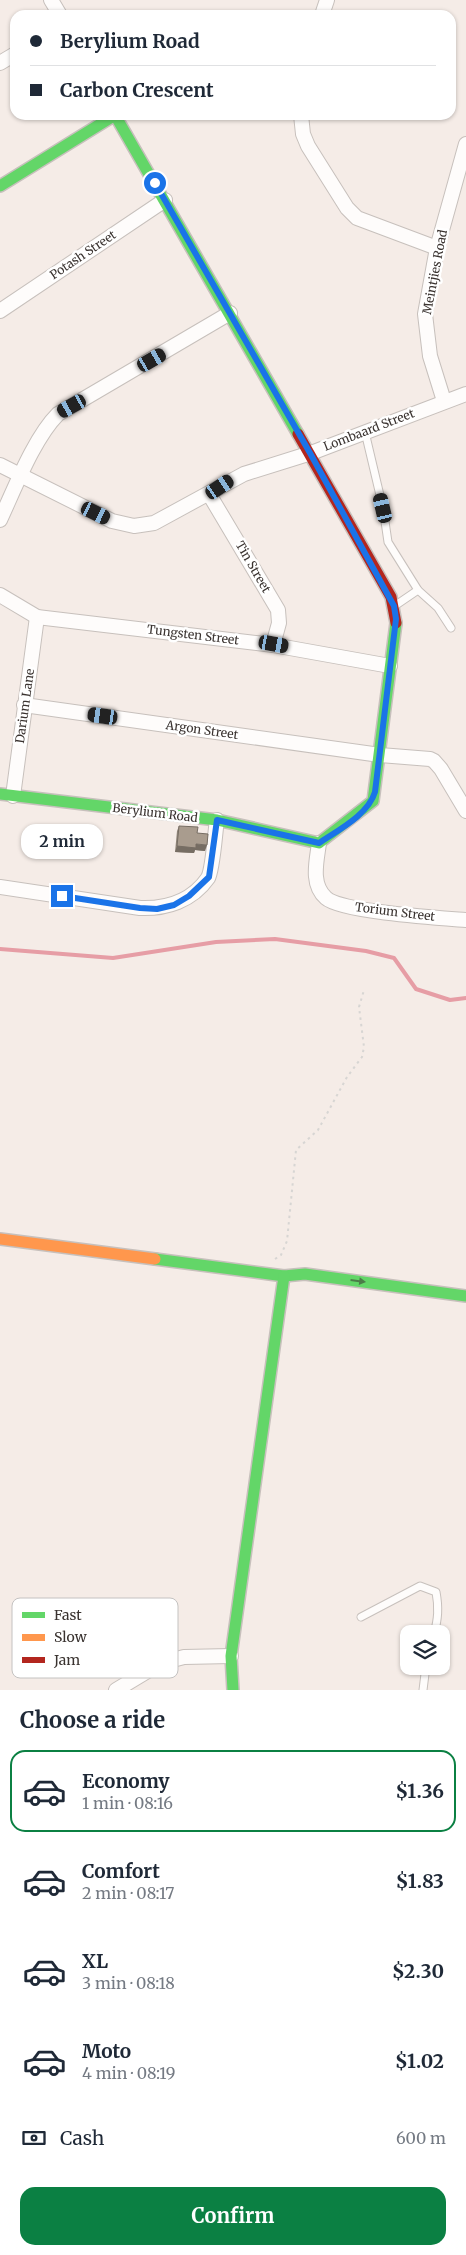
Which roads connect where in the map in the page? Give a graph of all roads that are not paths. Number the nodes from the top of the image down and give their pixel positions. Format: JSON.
{"nodes":[{"id":1,"x":107,"y":120,"type":"edge"},
{"id":2,"x":118,"y":120,"type":"edge"},
{"id":3,"x":302,"y":120,"type":"edge"},
{"id":4,"x":466,"y":144,"type":"edge"},
{"id":5,"x":0,"y":186,"type":"edge"},
{"id":6,"x":165,"y":200,"type":"junction"},
{"id":7,"x":437,"y":248,"type":"junction"},
{"id":8,"x":0,"y":311,"type":"edge"},
{"id":9,"x":230,"y":313,"type":"junction"},
{"id":10,"x":466,"y":394,"type":"edge"},
{"id":11,"x":444,"y":401,"type":"junction"},
{"id":12,"x":365,"y":432,"type":"junction"},
{"id":13,"x":310,"y":453,"type":"junction"},
{"id":14,"x":0,"y":465,"type":"edge"},
{"id":15,"x":20,"y":475,"type":"junction"},
{"id":16,"x":209,"y":494,"type":"junction"},
{"id":17,"x":0,"y":520,"type":"edge"},
{"id":18,"x":418,"y":590,"type":"junction"},
{"id":19,"x":0,"y":594,"type":"edge"},
{"id":20,"x":394,"y":606,"type":"junction"},
{"id":21,"x":38,"y":617,"type":"junction"},
{"id":22,"x":451,"y":628,"type":"dead end"},
{"id":23,"x":274,"y":644,"type":"junction"},
{"id":24,"x":390,"y":666,"type":"junction"},
{"id":25,"x":24,"y":705,"type":"junction"},
{"id":26,"x":380,"y":755,"type":"junction"},
{"id":27,"x":6,"y":795,"type":"edge"},
{"id":28,"x":466,"y":811,"type":"edge"},
{"id":29,"x":217,"y":820,"type":"junction"},
{"id":30,"x":319,"y":843,"type":"junction"},
{"id":31,"x":0,"y":887,"type":"edge"},
{"id":32,"x":466,"y":920,"type":"edge"},
{"id":33,"x":0,"y":1239,"type":"edge"},
{"id":34,"x":284,"y":1276,"type":"junction"},
{"id":35,"x":304,"y":1287,"type":"dead end"},
{"id":36,"x":466,"y":1296,"type":"edge"},
{"id":37,"x":409,"y":1300,"type":"dead end"},
{"id":38,"x":466,"y":1306,"type":"edge"},
{"id":39,"x":360,"y":1617,"type":"dead end"},
{"id":40,"x":436,"y":1625,"type":"edge"},
{"id":41,"x":231,"y":1656,"type":"junction"},
{"id":42,"x":178,"y":1659,"type":"edge"},
{"id":43,"x":425,"y":1675,"type":"edge"},
{"id":44,"x":136,"y":1678,"type":"edge"},
{"id":45,"x":116,"y":1690,"type":"edge"},
{"id":46,"x":233,"y":1690,"type":"edge"},
{"id":47,"x":424,"y":1690,"type":"edge"}],
"edges":[{"from":1,"to":5,"type":"street"},
{"from":2,"to":6,"type":"street"},
{"from":3,"to":7,"type":"street"},
{"from":4,"to":7,"type":"street","name":"Meintjies Road"},
{"from":6,"to":8,"type":"street","name":"Potash Street"},
{"from":6,"to":9,"type":"street"},
{"from":7,"to":11,"type":"street","name":"Meintjies Road"},
{"from":9,"to":13,"type":"street"},
{"from":9,"to":15,"type":"street"},
{"from":10,"to":11,"type":"street","name":"Lombaard Street"},
{"from":11,"to":12,"type":"street","name":"Lombaard Street"},
{"from":12,"to":13,"type":"street","name":"Lombaard Street"},
{"from":12,"to":18,"type":"lane"},
{"from":13,"to":16,"type":"street","name":"Lombaard Street"},
{"from":13,"to":20,"type":"street"},
{"from":14,"to":15,"type":"street","name":"Lombaard Street"},
{"from":15,"to":16,"type":"street","name":"Lombaard Street"},
{"from":15,"to":17,"type":"street"},
{"from":16,"to":23,"type":"street","name":"Tin Street"},
{"from":18,"to":20,"type":"lane"},
{"from":18,"to":22,"type":"lane"},
{"from":19,"to":21,"type":"street","name":"Tungsten Street"},
{"from":20,"to":24,"type":"street"},
{"from":21,"to":23,"type":"street","name":"Tungsten Street"},
{"from":21,"to":25,"type":"street","name":"Darium Lane"},
{"from":23,"to":24,"type":"street","name":"Tungsten Street"},
{"from":24,"to":26,"type":"street"},
{"from":25,"to":26,"type":"street","name":"Argon Street"},
{"from":25,"to":27,"type":"street","name":"Darium Lane"},
{"from":26,"to":28,"type":"street"},
{"from":26,"to":30,"type":"street"},
{"from":27,"to":29,"type":"street","name":"Berylium Road"},
{"from":29,"to":30,"type":"street","name":"Berylium Road"},
{"from":29,"to":31,"type":"street"},
{"from":30,"to":32,"type":"street","name":"Torium Street"},
{"from":33,"to":34,"type":"street"},
{"from":34,"to":35,"type":"street"},
{"from":34,"to":36,"type":"street","one_way":true},
{"from":34,"to":41,"type":"street"},
{"from":37,"to":38,"type":"street"},
{"from":39,"to":40,"type":"lane"},
{"from":41,"to":42,"type":"street"},
{"from":41,"to":46,"type":"street"},
{"from":43,"to":47,"type":"lane"},
{"from":44,"to":45,"type":"street"}]}
